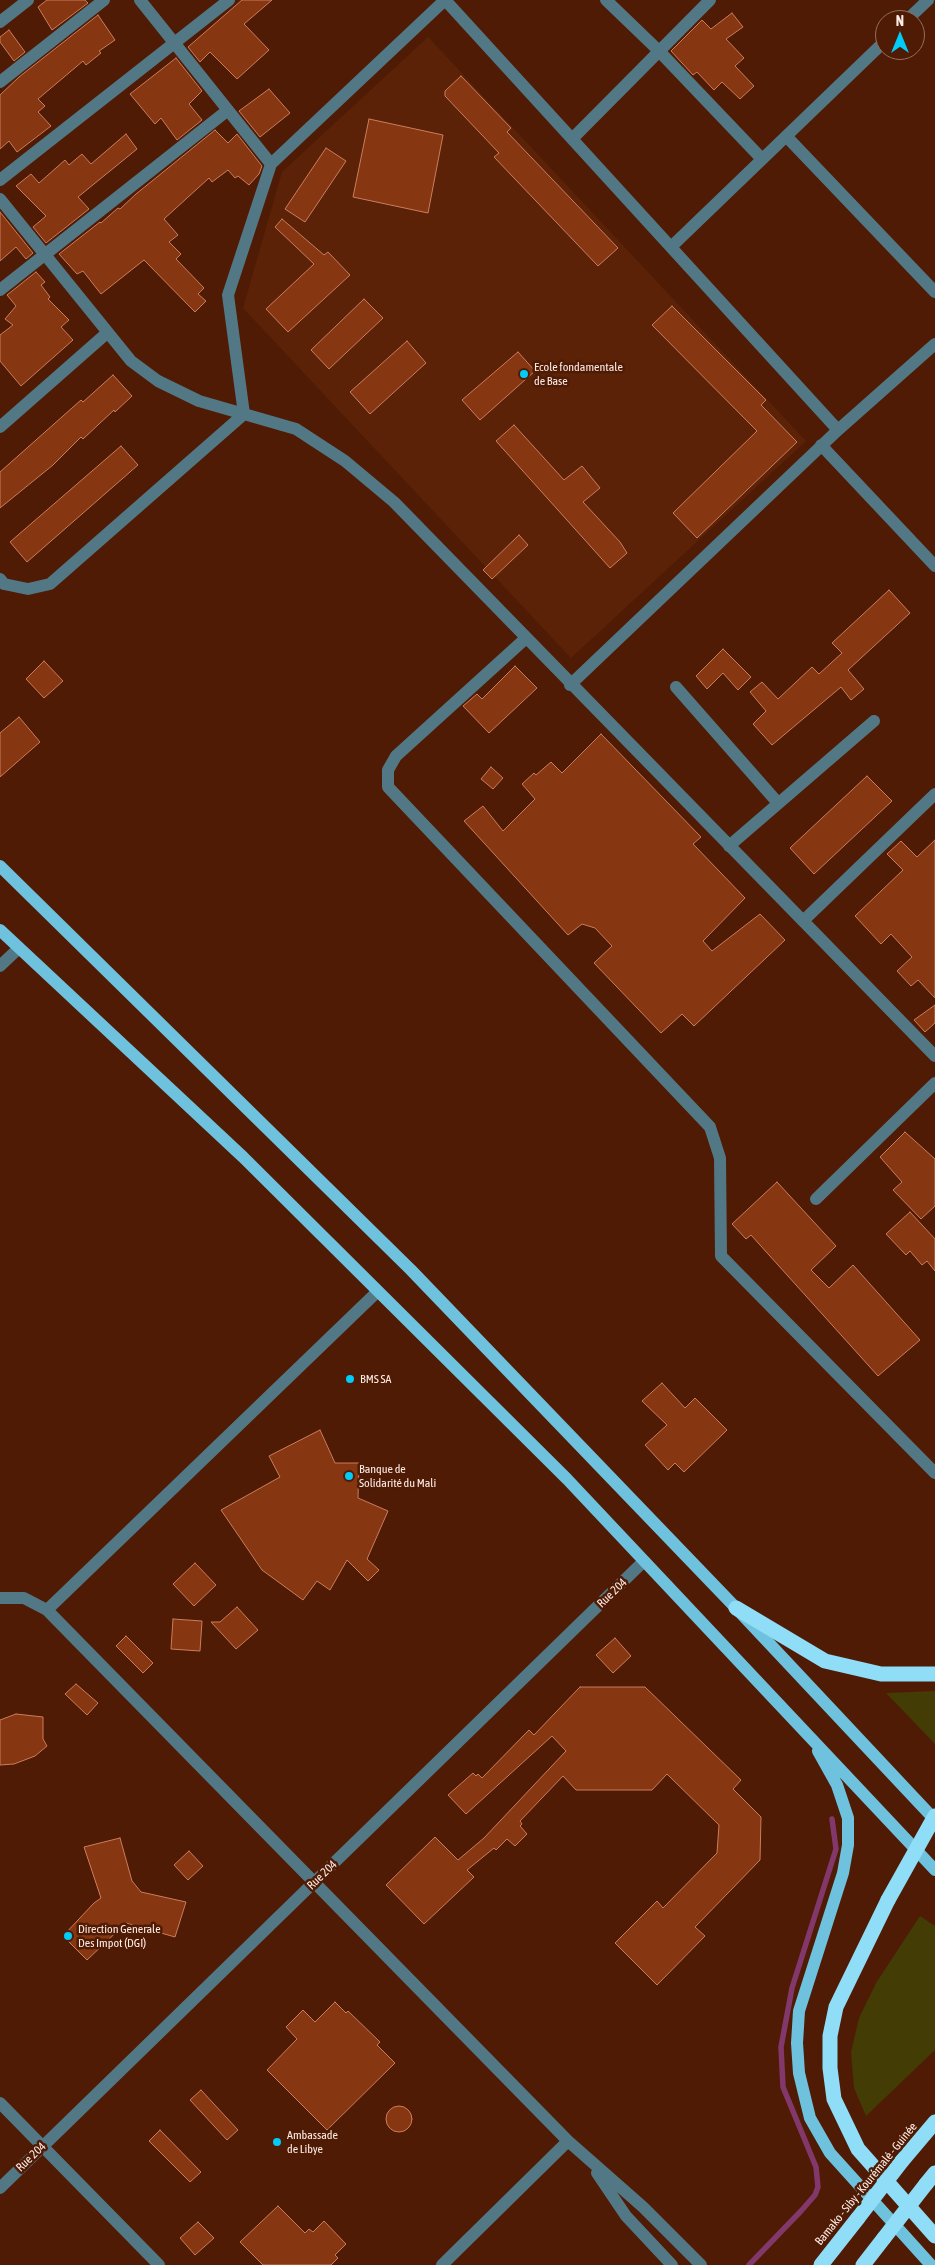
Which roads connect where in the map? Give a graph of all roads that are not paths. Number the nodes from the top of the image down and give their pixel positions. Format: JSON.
{"nodes":[{"id":1,"x":28,"y":0,"type":"edge"},
{"id":2,"x":104,"y":0,"type":"edge"},
{"id":3,"x":140,"y":0,"type":"edge"},
{"id":4,"x":229,"y":0,"type":"edge"},
{"id":5,"x":445,"y":0,"type":"edge"},
{"id":6,"x":606,"y":0,"type":"edge"},
{"id":7,"x":710,"y":0,"type":"edge"},
{"id":8,"x":928,"y":0,"type":"edge"},
{"id":9,"x":918,"y":10,"type":"edge"},
{"id":10,"x":0,"y":22,"type":"edge"},
{"id":11,"x":174,"y":43,"type":"junction"},
{"id":12,"x":659,"y":51,"type":"junction"},
{"id":13,"x":875,"y":51,"type":"edge"},
{"id":14,"x":0,"y":82,"type":"edge"},
{"id":15,"x":228,"y":110,"type":"junction"},
{"id":16,"x":786,"y":136,"type":"junction"},
{"id":17,"x":572,"y":139,"type":"junction"},
{"id":18,"x":762,"y":159,"type":"junction"},
{"id":19,"x":271,"y":164,"type":"junction"},
{"id":20,"x":0,"y":180,"type":"edge"},
{"id":21,"x":0,"y":199,"type":"edge"},
{"id":22,"x":671,"y":247,"type":"junction"},
{"id":23,"x":44,"y":254,"type":"junction"},
{"id":24,"x":0,"y":290,"type":"edge"},
{"id":25,"x":935,"y":292,"type":"edge"},
{"id":26,"x":107,"y":333,"type":"junction"},
{"id":27,"x":935,"y":344,"type":"edge"},
{"id":28,"x":244,"y":414,"type":"junction"},
{"id":29,"x":0,"y":427,"type":"edge"},
{"id":30,"x":838,"y":430,"type":"junction"},
{"id":31,"x":821,"y":445,"type":"junction"},
{"id":32,"x":935,"y":566,"type":"edge"},
{"id":33,"x":0,"y":579,"type":"edge"},
{"id":34,"x":525,"y":639,"type":"junction"},
{"id":35,"x":570,"y":685,"type":"junction"},
{"id":36,"x":676,"y":687,"type":"dead end"},
{"id":37,"x":874,"y":721,"type":"dead end"},
{"id":38,"x":933,"y":799,"type":"edge"},
{"id":39,"x":778,"y":803,"type":"junction"},
{"id":40,"x":728,"y":846,"type":"junction"},
{"id":41,"x":0,"y":866,"type":"edge"},
{"id":42,"x":803,"y":921,"type":"junction"},
{"id":43,"x":0,"y":930,"type":"edge"},
{"id":44,"x":18,"y":948,"type":"junction"},
{"id":45,"x":0,"y":966,"type":"edge"},
{"id":46,"x":935,"y":1056,"type":"edge"},
{"id":47,"x":935,"y":1083,"type":"edge"},
{"id":48,"x":816,"y":1199,"type":"dead end"},
{"id":49,"x":377,"y":1292,"type":"junction"},
{"id":50,"x":935,"y":1474,"type":"edge"},
{"id":51,"x":643,"y":1562,"type":"junction"},
{"id":52,"x":0,"y":1598,"type":"edge"},
{"id":53,"x":736,"y":1608,"type":"junction"},
{"id":54,"x":48,"y":1610,"type":"junction"},
{"id":55,"x":935,"y":1674,"type":"edge"},
{"id":56,"x":807,"y":1732,"type":"junction"},
{"id":57,"x":935,"y":1816,"type":"edge"},
{"id":58,"x":935,"y":1820,"type":"edge"},
{"id":59,"x":935,"y":1870,"type":"edge"},
{"id":60,"x":315,"y":1881,"type":"junction"},
{"id":61,"x":0,"y":2102,"type":"edge"},
{"id":62,"x":935,"y":2122,"type":"edge"},
{"id":63,"x":568,"y":2141,"type":"junction"},
{"id":64,"x":43,"y":2146,"type":"junction"},
{"id":65,"x":587,"y":2159,"type":"junction"},
{"id":66,"x":930,"y":2179,"type":"edge"},
{"id":67,"x":0,"y":2188,"type":"edge"},
{"id":68,"x":935,"y":2236,"type":"edge"},
{"id":69,"x":160,"y":2265,"type":"edge"},
{"id":70,"x":442,"y":2265,"type":"edge"},
{"id":71,"x":672,"y":2265,"type":"edge"},
{"id":72,"x":701,"y":2265,"type":"edge"},
{"id":73,"x":821,"y":2265,"type":"edge"},
{"id":74,"x":863,"y":2265,"type":"edge"},
{"id":75,"x":931,"y":2265,"type":"edge"}],
"edges":[{"from":1,"to":10,"type":"street"},
{"from":2,"to":14,"type":"street"},
{"from":3,"to":11,"type":"street"},
{"from":4,"to":11,"type":"street"},
{"from":5,"to":17,"type":"street"},
{"from":5,"to":19,"type":"street"},
{"from":6,"to":12,"type":"street"},
{"from":7,"to":12,"type":"street"},
{"from":8,"to":9,"type":"street"},
{"from":11,"to":15,"type":"street"},
{"from":11,"to":20,"type":"street"},
{"from":12,"to":17,"type":"street"},
{"from":12,"to":18,"type":"street"},
{"from":13,"to":16,"type":"street"},
{"from":15,"to":19,"type":"street"},
{"from":15,"to":23,"type":"street"},
{"from":16,"to":18,"type":"street"},
{"from":16,"to":25,"type":"street"},
{"from":17,"to":22,"type":"street"},
{"from":18,"to":22,"type":"street"},
{"from":19,"to":28,"type":"street"},
{"from":21,"to":23,"type":"street"},
{"from":22,"to":30,"type":"street"},
{"from":23,"to":24,"type":"street"},
{"from":23,"to":26,"type":"street"},
{"from":26,"to":28,"type":"street"},
{"from":26,"to":29,"type":"street"},
{"from":27,"to":30,"type":"street"},
{"from":28,"to":33,"type":"street"},
{"from":28,"to":34,"type":"street"},
{"from":30,"to":31,"type":"street"},
{"from":31,"to":32,"type":"street"},
{"from":31,"to":35,"type":"street"},
{"from":34,"to":35,"type":"street"},
{"from":34,"to":50,"type":"street"},
{"from":35,"to":40,"type":"street"},
{"from":36,"to":39,"type":"street"},
{"from":37,"to":39,"type":"street"},
{"from":38,"to":42,"type":"street"},
{"from":39,"to":40,"type":"street"},
{"from":40,"to":42,"type":"street"},
{"from":41,"to":53,"type":"main road"},
{"from":42,"to":46,"type":"street"},
{"from":43,"to":44,"type":"main road"},
{"from":44,"to":45,"type":"street"},
{"from":44,"to":49,"type":"main road"},
{"from":47,"to":48,"type":"street"},
{"from":49,"to":51,"type":"main road"},
{"from":49,"to":54,"type":"street"},
{"from":51,"to":56,"type":"main road"},
{"from":51,"to":60,"type":"street","name":"Rue 204"},
{"from":52,"to":54,"type":"street"},
{"from":53,"to":55,"type":"highway"},
{"from":53,"to":58,"type":"main road"},
{"from":54,"to":60,"type":"street"},
{"from":56,"to":59,"type":"main road"},
{"from":56,"to":75,"type":"main road"},
{"from":57,"to":68,"type":"highway","bridge":true},
{"from":60,"to":63,"type":"street"},
{"from":60,"to":64,"type":"street","name":"Rue 204"},
{"from":61,"to":64,"type":"street"},
{"from":62,"to":73,"type":"highway","name":"Bamako - Siby - Kourémalé - Guinée","bridge":true},
{"from":63,"to":65,"type":"street"},
{"from":63,"to":70,"type":"street"},
{"from":64,"to":67,"type":"street","name":"Rue 204"},
{"from":64,"to":69,"type":"street"},
{"from":65,"to":71,"type":"street"},
{"from":65,"to":72,"type":"street"},
{"from":66,"to":74,"type":"highway","bridge":true}]}
